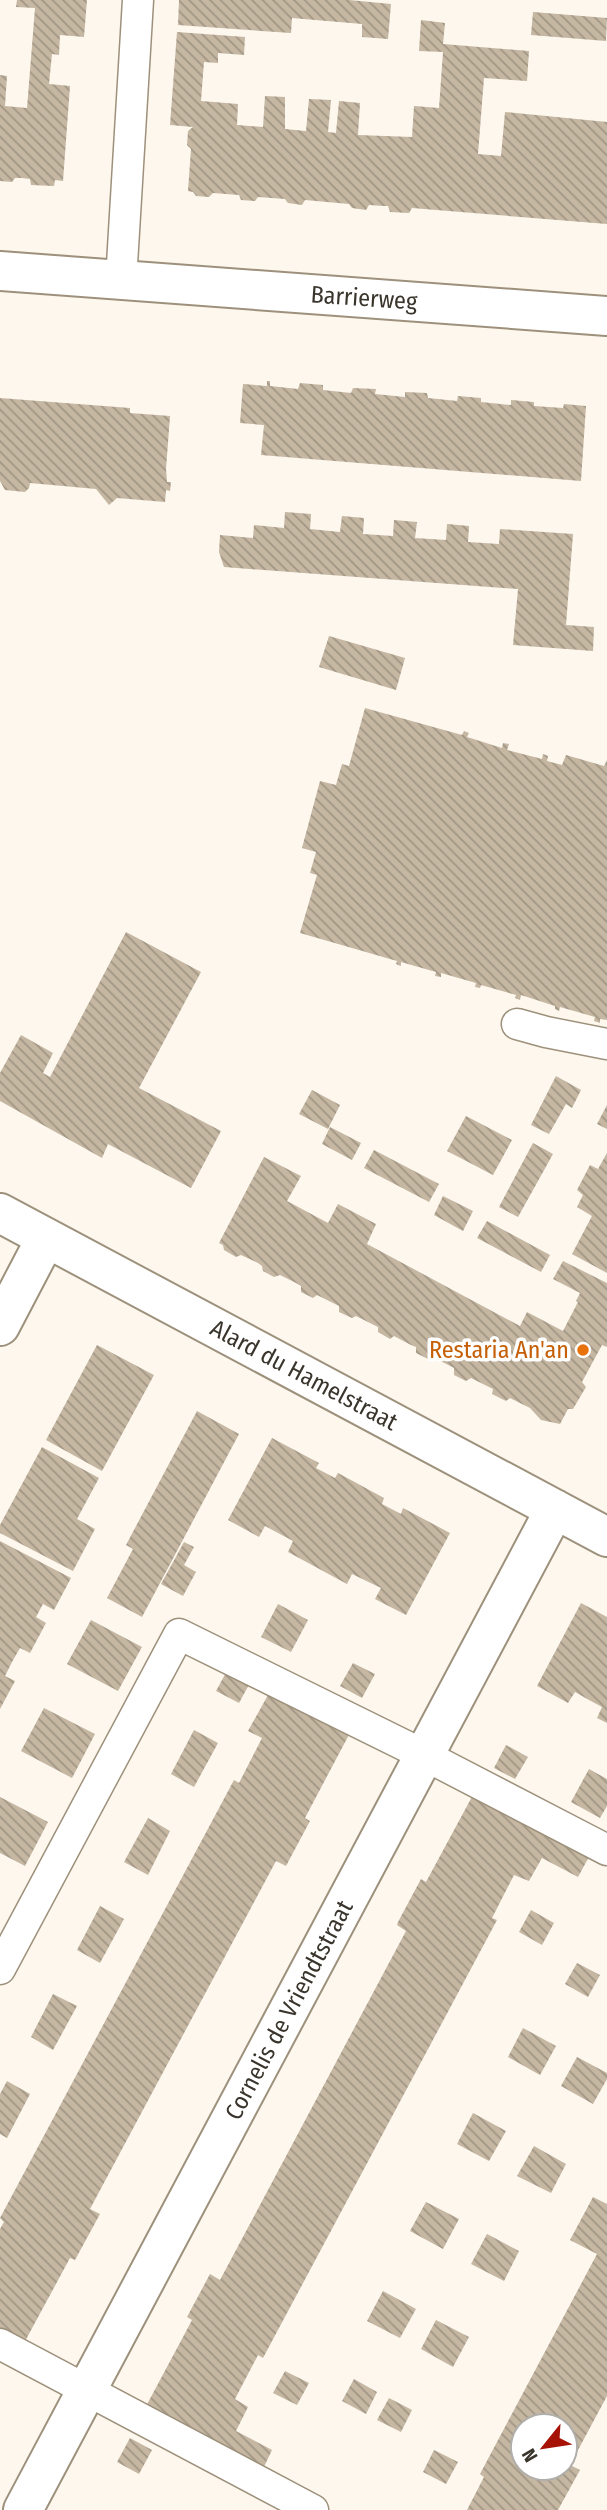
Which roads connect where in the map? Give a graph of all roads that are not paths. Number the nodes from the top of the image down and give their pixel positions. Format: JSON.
{"nodes":[{"id":1,"x":138,"y":0,"type":"edge"},
{"id":2,"x":0,"y":271,"type":"edge"},
{"id":3,"x":121,"y":281,"type":"junction"},
{"id":4,"x":607,"y":316,"type":"edge"},
{"id":5,"x":517,"y":1024,"type":"dead end"},
{"id":6,"x":607,"y":1044,"type":"edge"},
{"id":7,"x":0,"y":1213,"type":"edge"},
{"id":8,"x":47,"y":1238,"type":"junction"},
{"id":9,"x":0,"y":1326,"type":"edge"},
{"id":10,"x":555,"y":1509,"type":"junction"},
{"id":11,"x":602,"y":1522,"type":"edge"},
{"id":12,"x":424,"y":1755,"type":"junction"},
{"id":13,"x":607,"y":1850,"type":"edge"},
{"id":14,"x":0,"y":1969,"type":"edge"},
{"id":15,"x":0,"y":2344,"type":"edge"},
{"id":16,"x":87,"y":2390,"type":"junction"},
{"id":17,"x":23,"y":2510,"type":"edge"},
{"id":18,"x":313,"y":2510,"type":"edge"}],
"edges":[{"from":1,"to":3,"type":"lane"},
{"from":2,"to":3,"type":"street","name":"Barrierweg"},
{"from":3,"to":4,"type":"street","name":"Barrierweg"},
{"from":5,"to":6,"type":"lane"},
{"from":7,"to":8,"type":"street","name":"Alard du Hamelstraat"},
{"from":8,"to":9,"type":"street"},
{"from":8,"to":10,"type":"street","name":"Alard du Hamelstraat"},
{"from":10,"to":11,"type":"street","name":"Alard du Hamelstraat"},
{"from":10,"to":12,"type":"street","name":"Cornelis de Vriendtstraat"},
{"from":12,"to":13,"type":"lane"},
{"from":12,"to":14,"type":"lane"},
{"from":12,"to":16,"type":"street","name":"Cornelis de Vriendtstraat"},
{"from":15,"to":16,"type":"lane"},
{"from":16,"to":17,"type":"street","name":"Cornelis de Vriendtstraat"},
{"from":16,"to":18,"type":"lane"}]}
